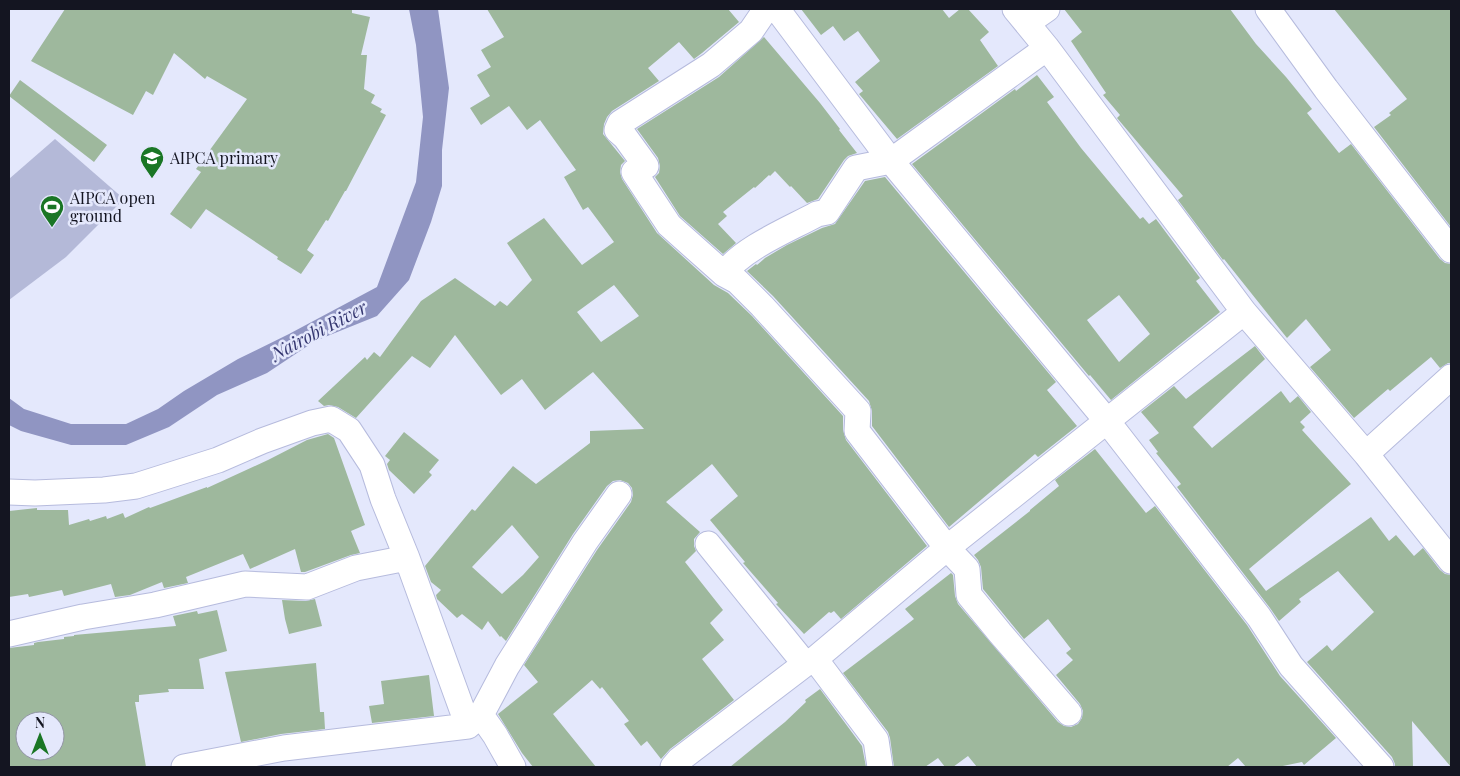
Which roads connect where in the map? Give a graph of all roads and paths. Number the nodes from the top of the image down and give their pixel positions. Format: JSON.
{"nodes":[{"id":1,"x":766,"y":9,"type":"edge"},
{"id":2,"x":777,"y":9,"type":"edge"},
{"id":3,"x":1047,"y":9,"type":"edge"},
{"id":4,"x":1268,"y":9,"type":"edge"},
{"id":5,"x":1021,"y":16,"type":"edge"},
{"id":6,"x":1047,"y":48,"type":"junction"},
{"id":7,"x":891,"y":161,"type":"junction"},
{"id":8,"x":1451,"y":250,"type":"edge"},
{"id":9,"x":724,"y":274,"type":"junction"},
{"id":10,"x":1244,"y":312,"type":"junction"},
{"id":11,"x":1451,"y":377,"type":"edge"},
{"id":12,"x":1107,"y":422,"type":"junction"},
{"id":13,"x":1366,"y":454,"type":"junction"},
{"id":14,"x":9,"y":492,"type":"edge"},
{"id":15,"x":619,"y":494,"type":"dead end"},
{"id":16,"x":708,"y":544,"type":"dead end"},
{"id":17,"x":947,"y":548,"type":"junction"},
{"id":18,"x":407,"y":558,"type":"junction"},
{"id":19,"x":1451,"y":561,"type":"edge"},
{"id":20,"x":9,"y":634,"type":"edge"},
{"id":21,"x":810,"y":661,"type":"junction"},
{"id":22,"x":1069,"y":713,"type":"dead end"},
{"id":23,"x":475,"y":720,"type":"junction"},
{"id":24,"x":184,"y":767,"type":"edge"},
{"id":25,"x":513,"y":767,"type":"edge"},
{"id":26,"x":673,"y":767,"type":"edge"},
{"id":27,"x":880,"y":767,"type":"edge"},
{"id":28,"x":1382,"y":767,"type":"edge"}],
"edges":[{"from":1,"to":9,"type":"street"},
{"from":2,"to":7,"type":"street"},
{"from":3,"to":5,"type":"street"},
{"from":4,"to":8,"type":"street"},
{"from":5,"to":6,"type":"street"},
{"from":6,"to":7,"type":"street"},
{"from":6,"to":10,"type":"street"},
{"from":7,"to":9,"type":"street"},
{"from":7,"to":12,"type":"street"},
{"from":9,"to":17,"type":"street"},
{"from":10,"to":12,"type":"street"},
{"from":10,"to":13,"type":"street"},
{"from":11,"to":13,"type":"street"},
{"from":12,"to":17,"type":"street"},
{"from":12,"to":28,"type":"street"},
{"from":13,"to":19,"type":"street"},
{"from":14,"to":18,"type":"street"},
{"from":15,"to":23,"type":"street"},
{"from":16,"to":21,"type":"street"},
{"from":17,"to":21,"type":"street"},
{"from":17,"to":22,"type":"street"},
{"from":18,"to":20,"type":"street"},
{"from":18,"to":23,"type":"street"},
{"from":21,"to":26,"type":"street"},
{"from":21,"to":27,"type":"street"},
{"from":23,"to":24,"type":"street"},
{"from":23,"to":25,"type":"street"}]}
